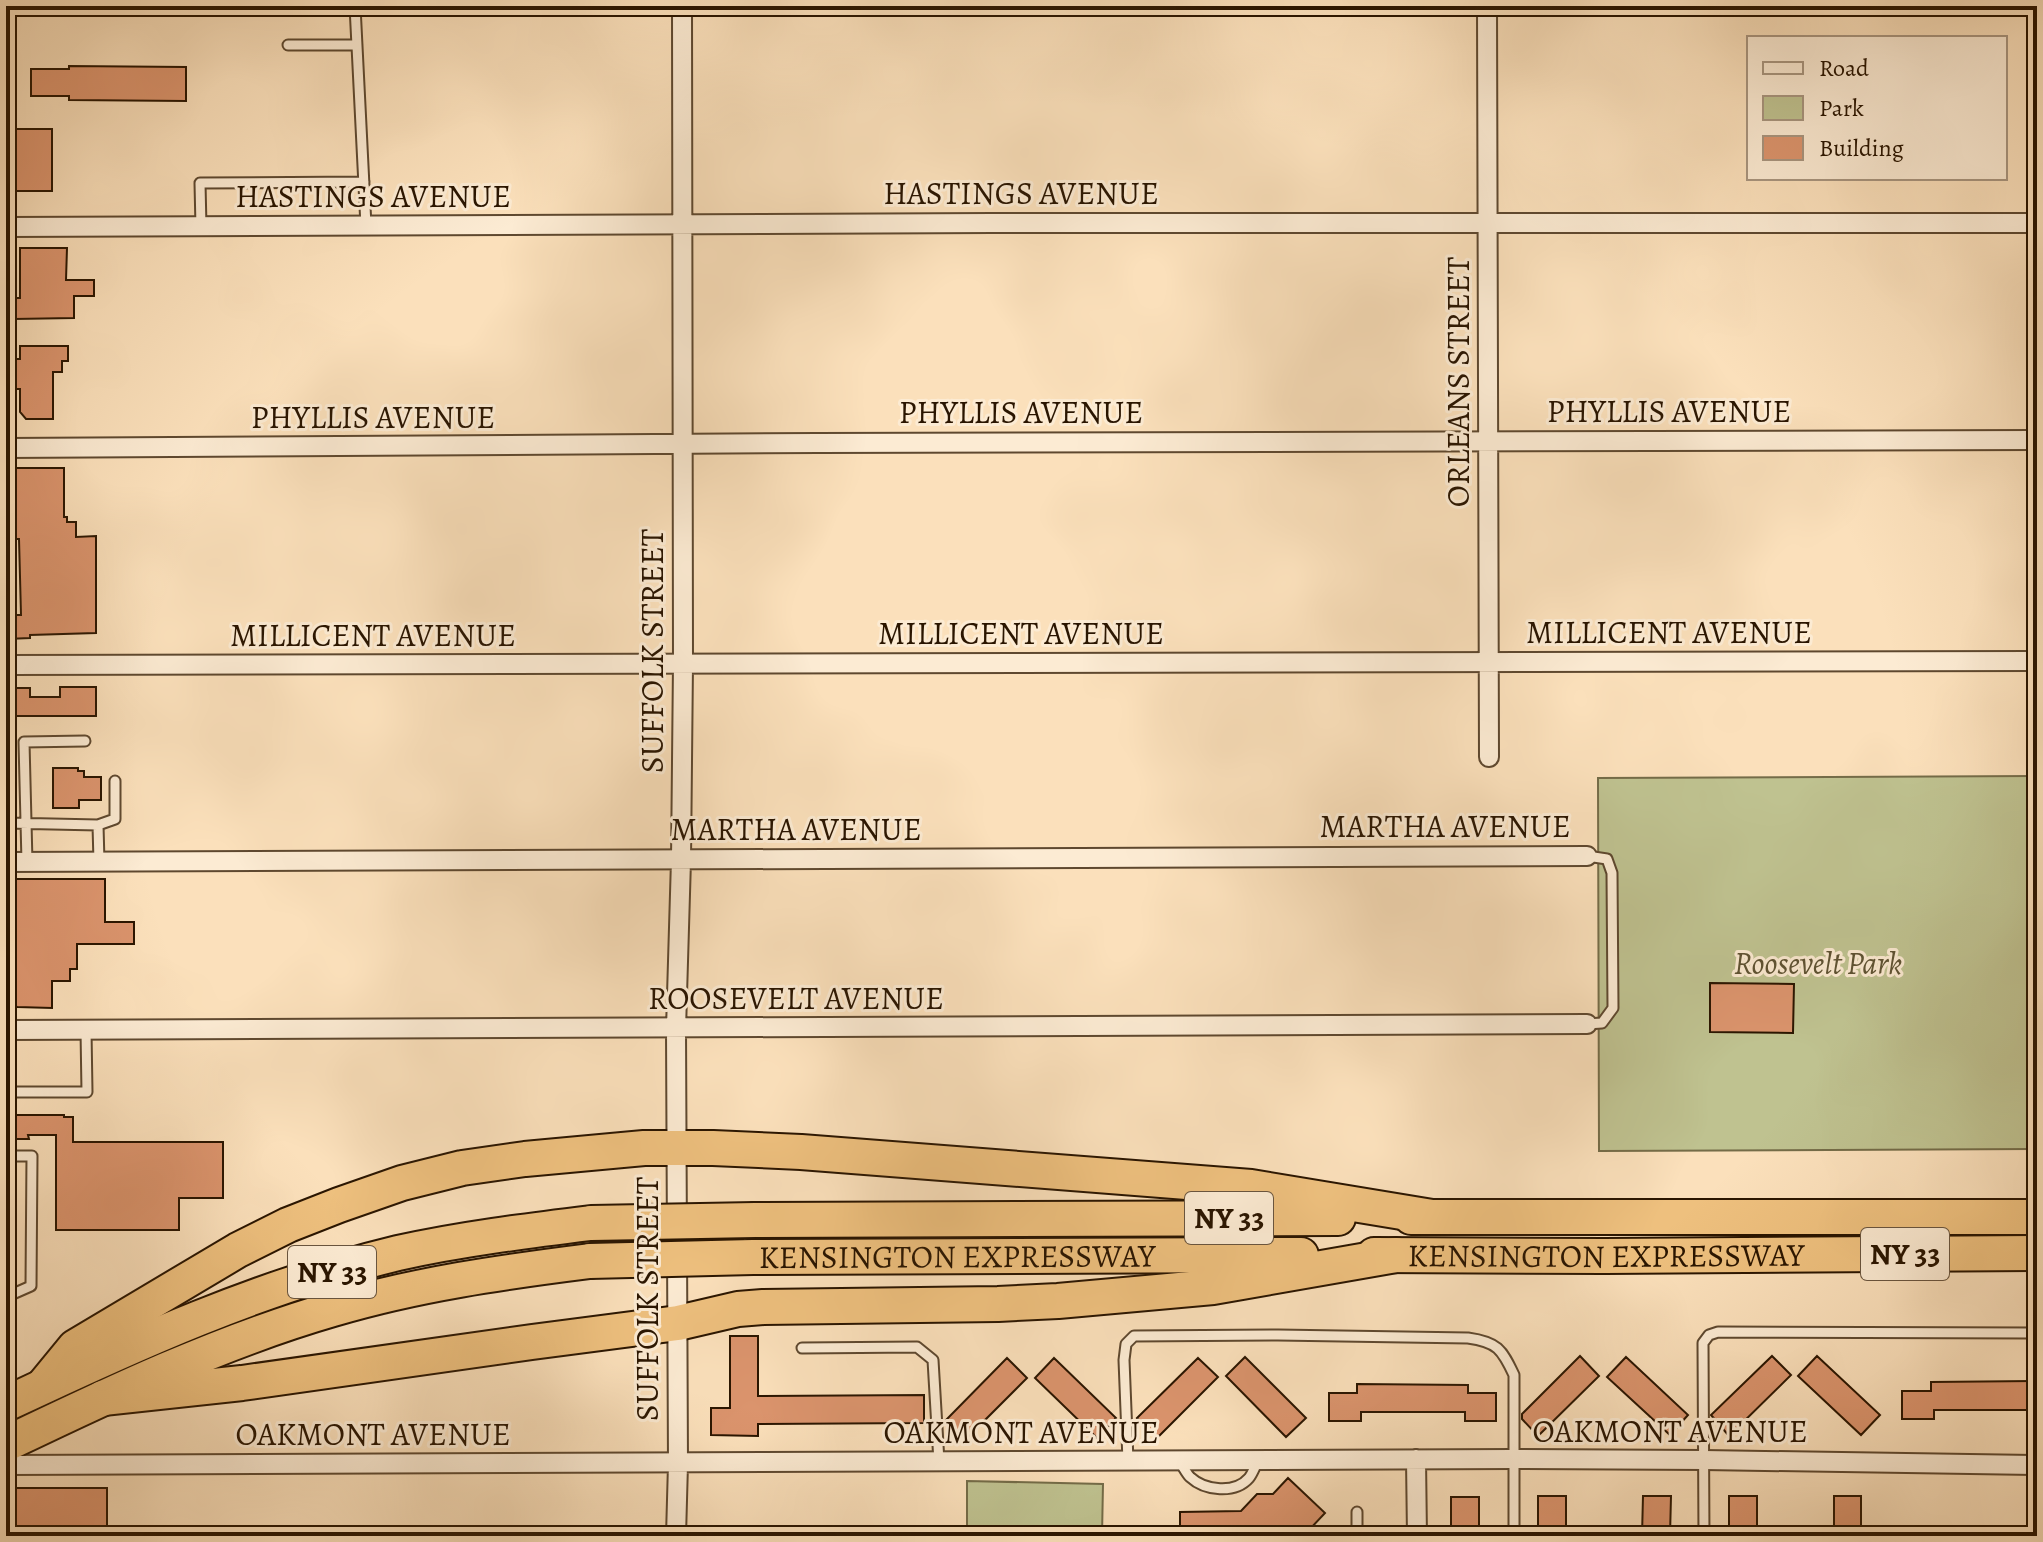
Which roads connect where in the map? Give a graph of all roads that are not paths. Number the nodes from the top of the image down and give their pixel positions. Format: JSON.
{"nodes":[{"id":1,"x":355,"y":6,"type":"edge"},
{"id":2,"x":682,"y":6,"type":"edge"},
{"id":3,"x":1487,"y":6,"type":"edge"},
{"id":4,"x":288,"y":45,"type":"dead end"},
{"id":5,"x":357,"y":45,"type":"junction"},
{"id":6,"x":364,"y":182,"type":"junction"},
{"id":7,"x":2037,"y":223,"type":"edge"},
{"id":8,"x":1488,"y":224,"type":"junction"},
{"id":9,"x":682,"y":225,"type":"junction"},
{"id":10,"x":366,"y":226,"type":"junction"},
{"id":11,"x":6,"y":227,"type":"edge"},
{"id":12,"x":201,"y":227,"type":"junction"},
{"id":13,"x":2037,"y":440,"type":"edge"},
{"id":14,"x":1488,"y":441,"type":"junction"},
{"id":15,"x":683,"y":444,"type":"junction"},
{"id":16,"x":6,"y":448,"type":"edge"},
{"id":17,"x":2037,"y":661,"type":"edge"},
{"id":18,"x":1489,"y":662,"type":"junction"},
{"id":19,"x":683,"y":664,"type":"junction"},
{"id":20,"x":6,"y":665,"type":"edge"},
{"id":21,"x":85,"y":741,"type":"dead end"},
{"id":22,"x":1489,"y":757,"type":"dead end"},
{"id":23,"x":115,"y":781,"type":"dead end"},
{"id":24,"x":6,"y":823,"type":"edge"},
{"id":25,"x":25,"y":824,"type":"junction"},
{"id":26,"x":98,"y":825,"type":"junction"},
{"id":27,"x":1587,"y":856,"type":"joint"},
{"id":28,"x":681,"y":860,"type":"junction"},
{"id":29,"x":6,"y":862,"type":"edge"},
{"id":30,"x":27,"y":862,"type":"junction"},
{"id":31,"x":99,"y":862,"type":"junction"},
{"id":32,"x":1587,"y":1024,"type":"joint"},
{"id":33,"x":676,"y":1029,"type":"junction"},
{"id":34,"x":6,"y":1030,"type":"edge"},
{"id":35,"x":86,"y":1031,"type":"junction"},
{"id":36,"x":6,"y":1092,"type":"edge"},
{"id":37,"x":677,"y":1149,"type":"junction"},
{"id":38,"x":6,"y":1156,"type":"edge"},
{"id":39,"x":1432,"y":1217,"type":"junction"},
{"id":40,"x":2037,"y":1217,"type":"edge"},
{"id":41,"x":2037,"y":1253,"type":"edge"},
{"id":42,"x":1396,"y":1255,"type":"junction"},
{"id":43,"x":6,"y":1297,"type":"edge"},
{"id":44,"x":678,"y":1323,"type":"junction"},
{"id":45,"x":2037,"y":1333,"type":"edge"},
{"id":46,"x":802,"y":1348,"type":"dead end"},
{"id":47,"x":80,"y":1356,"type":"junction"},
{"id":48,"x":92,"y":1403,"type":"junction"},
{"id":49,"x":6,"y":1404,"type":"edge"},
{"id":50,"x":6,"y":1444,"type":"edge"},
{"id":51,"x":1416,"y":1459,"type":"junction"},
{"id":52,"x":1514,"y":1459,"type":"junction"},
{"id":53,"x":1704,"y":1460,"type":"junction"},
{"id":54,"x":1128,"y":1461,"type":"junction"},
{"id":55,"x":1179,"y":1461,"type":"junction"},
{"id":56,"x":1258,"y":1461,"type":"junction"},
{"id":57,"x":939,"y":1462,"type":"junction"},
{"id":58,"x":678,"y":1464,"type":"junction"},
{"id":59,"x":6,"y":1465,"type":"edge"},
{"id":60,"x":2037,"y":1465,"type":"edge"},
{"id":61,"x":1357,"y":1512,"type":"dead end"},
{"id":62,"x":676,"y":1536,"type":"edge"},
{"id":63,"x":1357,"y":1536,"type":"edge"},
{"id":64,"x":1417,"y":1536,"type":"edge"},
{"id":65,"x":1514,"y":1536,"type":"edge"},
{"id":66,"x":1704,"y":1536,"type":"edge"}],
"edges":[{"from":1,"to":5,"type":"lane"},
{"from":2,"to":9,"type":"street","name":"SUFFOLK STREET"},
{"from":3,"to":8,"type":"street","name":"ORLEANS STREET"},
{"from":4,"to":5,"type":"lane"},
{"from":5,"to":6,"type":"lane"},
{"from":6,"to":10,"type":"lane"},
{"from":6,"to":12,"type":"lane"},
{"from":7,"to":8,"type":"street","name":"HASTINGS AVENUE"},
{"from":8,"to":9,"type":"street","name":"HASTINGS AVENUE"},
{"from":8,"to":14,"type":"street","name":"ORLEANS STREET"},
{"from":9,"to":10,"type":"street","name":"HASTINGS AVENUE"},
{"from":9,"to":15,"type":"street","name":"SUFFOLK STREET"},
{"from":10,"to":12,"type":"street","name":"HASTINGS AVENUE"},
{"from":11,"to":12,"type":"street","name":"HASTINGS AVENUE"},
{"from":13,"to":14,"type":"street","name":"PHYLLIS AVENUE"},
{"from":14,"to":15,"type":"street","name":"PHYLLIS AVENUE"},
{"from":14,"to":18,"type":"street","name":"ORLEANS STREET"},
{"from":15,"to":16,"type":"street","name":"PHYLLIS AVENUE"},
{"from":15,"to":19,"type":"street","name":"SUFFOLK STREET"},
{"from":17,"to":18,"type":"street","name":"MILLICENT AVENUE"},
{"from":18,"to":19,"type":"street","name":"MILLICENT AVENUE"},
{"from":18,"to":22,"type":"street","name":"ORLEANS STREET"},
{"from":19,"to":20,"type":"street","name":"MILLICENT AVENUE"},
{"from":19,"to":28,"type":"street","name":"SUFFOLK STREET"},
{"from":21,"to":25,"type":"lane"},
{"from":23,"to":26,"type":"lane"},
{"from":24,"to":25,"type":"lane"},
{"from":25,"to":26,"type":"lane"},
{"from":25,"to":30,"type":"lane"},
{"from":26,"to":31,"type":"lane"},
{"from":27,"to":28,"type":"street","name":"MARTHA AVENUE"},
{"from":27,"to":32,"type":"lane"},
{"from":28,"to":31,"type":"street","name":"MARTHA AVENUE"},
{"from":28,"to":33,"type":"street","name":"SUFFOLK STREET"},
{"from":29,"to":30,"type":"street","name":"MARTHA AVENUE"},
{"from":30,"to":31,"type":"street","name":"MARTHA AVENUE"},
{"from":32,"to":33,"type":"street","name":"ROOSEVELT AVENUE"},
{"from":33,"to":35,"type":"street","name":"ROOSEVELT AVENUE"},
{"from":33,"to":37,"type":"street","name":"SUFFOLK STREET"},
{"from":34,"to":35,"type":"street","name":"ROOSEVELT AVENUE"},
{"from":35,"to":36,"type":"lane"},
{"from":37,"to":39,"type":"highway"},
{"from":37,"to":44,"type":"street","name":"SUFFOLK STREET"},
{"from":37,"to":47,"type":"highway"},
{"from":38,"to":43,"type":"lane"},
{"from":39,"to":40,"type":"highway","name":"KENSINGTON EXPRESSWAY","number":"NY 33"},
{"from":39,"to":47,"type":"highway","name":"KENSINGTON EXPRESSWAY","number":"NY 33","bridge":true},
{"from":41,"to":42,"type":"highway","name":"KENSINGTON EXPRESSWAY","number":"NY 33"},
{"from":42,"to":44,"type":"highway"},
{"from":42,"to":48,"type":"highway","name":"KENSINGTON EXPRESSWAY","number":"NY 33","bridge":true},
{"from":44,"to":48,"type":"highway"},
{"from":44,"to":58,"type":"street","name":"SUFFOLK STREET"},
{"from":45,"to":53,"type":"lane"},
{"from":46,"to":57,"type":"lane"},
{"from":47,"to":49,"type":"highway","name":"KENSINGTON EXPRESSWAY","number":"NY 33"},
{"from":48,"to":50,"type":"highway","name":"KENSINGTON EXPRESSWAY","number":"NY 33"},
{"from":51,"to":52,"type":"street","name":"OAKMONT AVENUE"},
{"from":51,"to":56,"type":"street","name":"OAKMONT AVENUE"},
{"from":51,"to":64,"type":"street"},
{"from":52,"to":53,"type":"street","name":"OAKMONT AVENUE"},
{"from":52,"to":54,"type":"lane"},
{"from":52,"to":65,"type":"lane"},
{"from":53,"to":60,"type":"street","name":"OAKMONT AVENUE"},
{"from":53,"to":66,"type":"lane"},
{"from":54,"to":55,"type":"street","name":"OAKMONT AVENUE"},
{"from":54,"to":57,"type":"street","name":"OAKMONT AVENUE"},
{"from":55,"to":56,"type":"street","name":"OAKMONT AVENUE"},
{"from":55,"to":56,"type":"lane"},
{"from":57,"to":58,"type":"street","name":"OAKMONT AVENUE"},
{"from":58,"to":59,"type":"street","name":"OAKMONT AVENUE"},
{"from":58,"to":62,"type":"street","name":"SUFFOLK STREET"},
{"from":61,"to":63,"type":"lane"}]}
